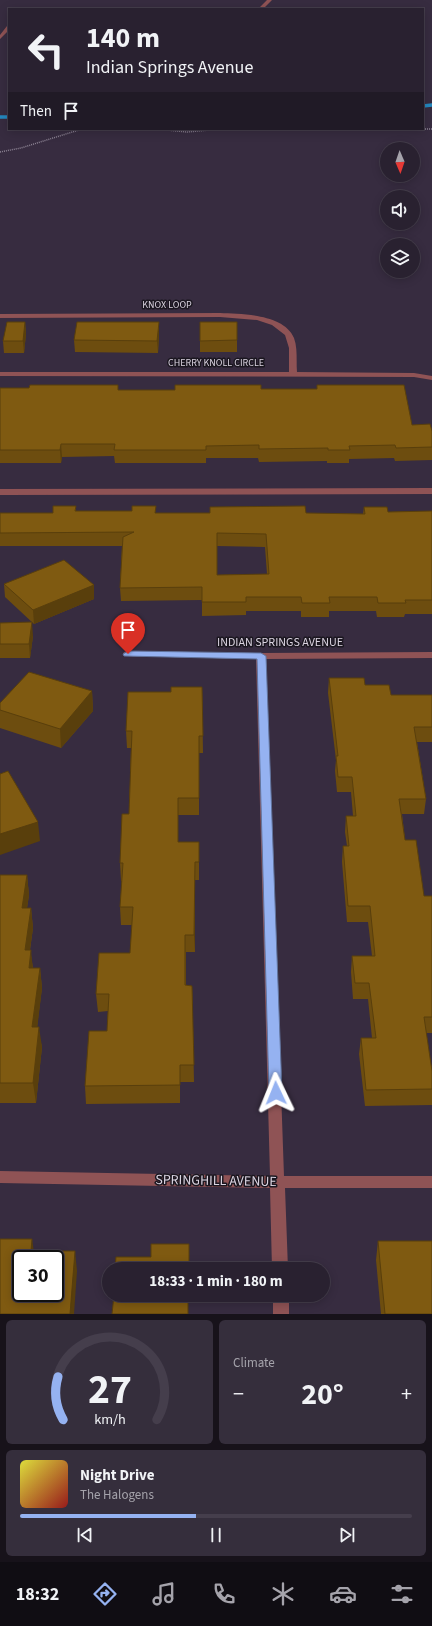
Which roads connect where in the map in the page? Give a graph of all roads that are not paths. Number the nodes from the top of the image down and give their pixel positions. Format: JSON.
{"nodes":[{"id":1,"x":270,"y":0,"type":"edge"},
{"id":2,"x":261,"y":8,"type":"edge"},
{"id":3,"x":8,"y":25,"type":"edge"},
{"id":4,"x":0,"y":38,"type":"edge"},
{"id":5,"x":0,"y":316,"type":"edge"},
{"id":6,"x":0,"y":374,"type":"edge"},
{"id":7,"x":293,"y":374,"type":"junction"},
{"id":8,"x":432,"y":378,"type":"edge"},
{"id":9,"x":432,"y":491,"type":"edge"},
{"id":10,"x":0,"y":492,"type":"edge"},
{"id":11,"x":128,"y":654,"type":"dead end"},
{"id":12,"x":261,"y":656,"type":"junction"},
{"id":13,"x":432,"y":656,"type":"edge"},
{"id":14,"x":0,"y":1177,"type":"edge"},
{"id":15,"x":278,"y":1182,"type":"junction"},
{"id":16,"x":432,"y":1182,"type":"edge"},
{"id":17,"x":280,"y":1262,"type":"edge"},
{"id":18,"x":281,"y":1302,"type":"edge"},
{"id":19,"x":281,"y":1314,"type":"edge"}],
"edges":[{"from":1,"to":2,"type":"street"},
{"from":3,"to":4,"type":"street"},
{"from":5,"to":7,"type":"street","name":"KNOX LOOP"},
{"from":6,"to":7,"type":"street","name":"CHERRY KNOLL CIRCLE"},
{"from":7,"to":8,"type":"street","name":"CHERRY KNOLL CIRCLE"},
{"from":9,"to":10,"type":"street"},
{"from":11,"to":12,"type":"street","name":"INDIAN SPRINGS AVENUE"},
{"from":12,"to":13,"type":"street","name":"INDIAN SPRINGS AVENUE"},
{"from":12,"to":15,"type":"street"},
{"from":14,"to":15,"type":"street","name":"SPRINGHILL AVENUE"},
{"from":15,"to":16,"type":"street","name":"SPRINGHILL AVENUE"},
{"from":15,"to":17,"type":"street"},
{"from":18,"to":19,"type":"street"}]}
